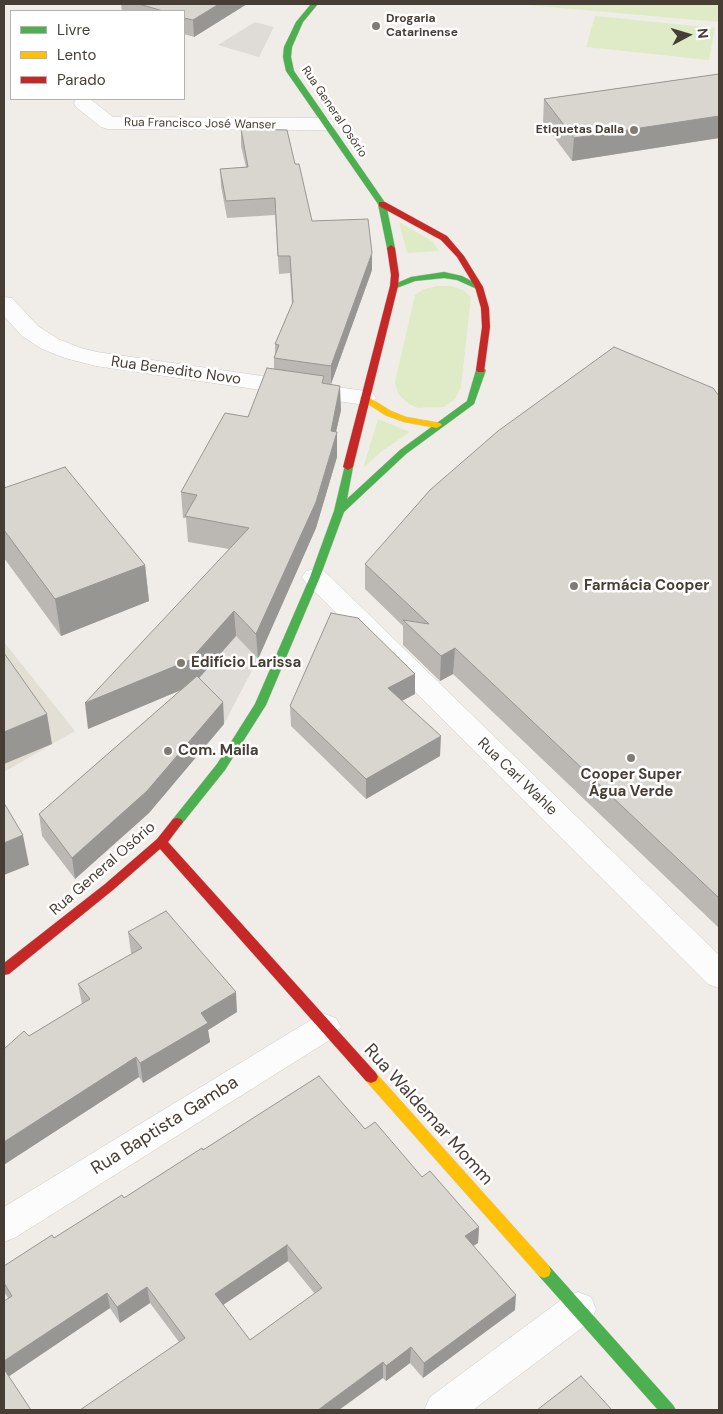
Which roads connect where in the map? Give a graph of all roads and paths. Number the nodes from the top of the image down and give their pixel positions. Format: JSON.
{"nodes":[{"id":1,"x":314,"y":4,"type":"edge"},
{"id":2,"x":84,"y":103,"type":"dead end"},
{"id":3,"x":325,"y":124,"type":"junction"},
{"id":4,"x":382,"y":204,"type":"junction"},
{"id":5,"x":394,"y":286,"type":"junction"},
{"id":6,"x":479,"y":287,"type":"junction"},
{"id":7,"x":4,"y":303,"type":"edge"},
{"id":8,"x":365,"y":398,"type":"junction"},
{"id":9,"x":437,"y":424,"type":"junction"},
{"id":10,"x":339,"y":511,"type":"junction"},
{"id":11,"x":315,"y":577,"type":"junction"},
{"id":12,"x":160,"y":842,"type":"junction"},
{"id":13,"x":4,"y":970,"type":"edge"},
{"id":14,"x":719,"y":975,"type":"edge"},
{"id":15,"x":325,"y":1026,"type":"junction"},
{"id":16,"x":4,"y":1226,"type":"edge"},
{"id":17,"x":578,"y":1309,"type":"junction"},
{"id":18,"x":443,"y":1410,"type":"edge"},
{"id":19,"x":668,"y":1410,"type":"edge"}],
"edges":[{"from":1,"to":3,"type":"main road","name":"Rua General Osório"},
{"from":2,"to":3,"type":"street","name":"Rua Francisco José Wanser"},
{"from":3,"to":4,"type":"main road","name":"Rua General Osório"},
{"from":4,"to":5,"type":"main road","name":"Rua General Osório"},
{"from":4,"to":6,"type":"main road","name":"Rua General Osório"},
{"from":5,"to":6,"type":"main road"},
{"from":5,"to":8,"type":"main road"},
{"from":6,"to":9,"type":"main road"},
{"from":7,"to":8,"type":"street","name":"Rua Benedito Novo"},
{"from":8,"to":9,"type":"main road"},
{"from":8,"to":10,"type":"main road","name":"Rua General Osório"},
{"from":9,"to":10,"type":"main road","name":"Rua General Osório"},
{"from":10,"to":11,"type":"main road","name":"Rua General Osório"},
{"from":11,"to":12,"type":"main road","name":"Rua General Osório"},
{"from":11,"to":14,"type":"street","name":"Rua Carl Wahle"},
{"from":12,"to":13,"type":"main road","name":"Rua General Osório"},
{"from":12,"to":15,"type":"main road","name":"Rua Waldemar Momm"},
{"from":15,"to":16,"type":"street","name":"Rua Baptista Gamba"},
{"from":15,"to":17,"type":"main road","name":"Rua Waldemar Momm"},
{"from":17,"to":18,"type":"street"},
{"from":17,"to":19,"type":"main road","name":"Rua Waldemar Momm"}]}
